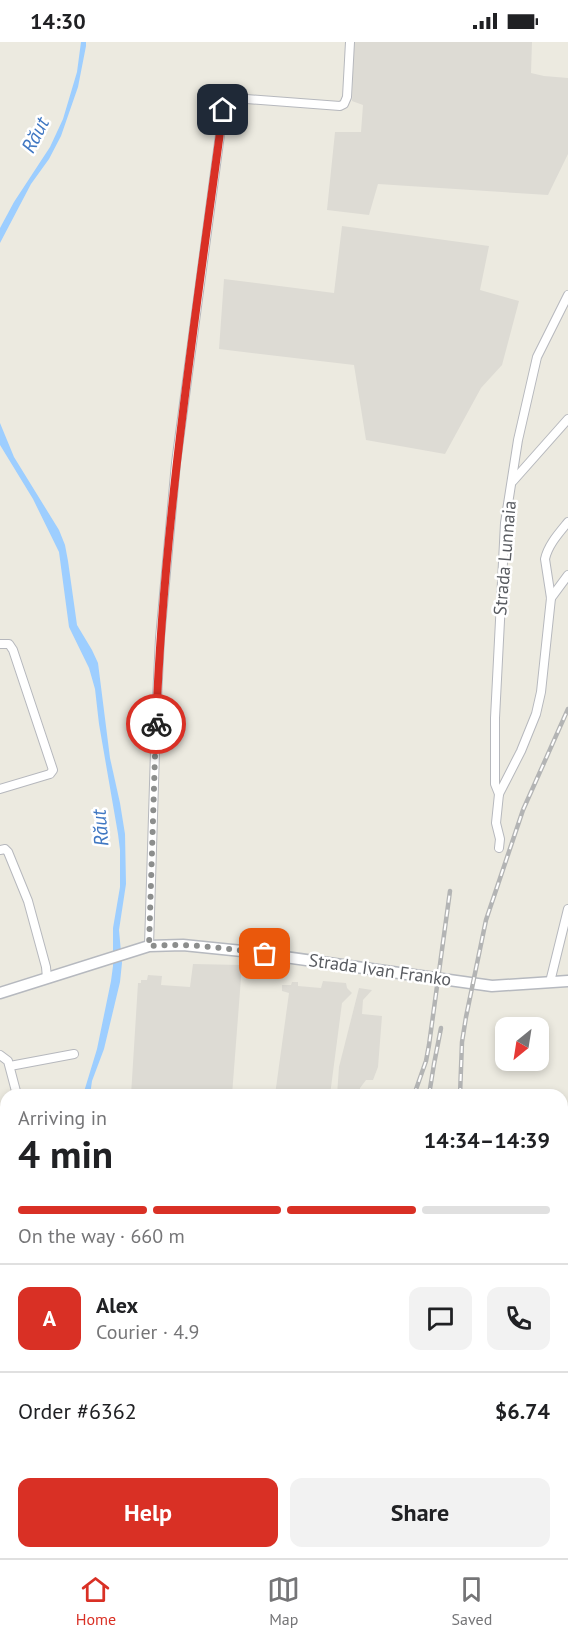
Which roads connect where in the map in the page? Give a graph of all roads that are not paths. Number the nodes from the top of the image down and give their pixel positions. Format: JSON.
{"nodes":[{"id":1,"x":350,"y":42,"type":"edge"},
{"id":2,"x":568,"y":295,"type":"edge"},
{"id":3,"x":568,"y":419,"type":"edge"},
{"id":4,"x":513,"y":481,"type":"junction"},
{"id":5,"x":568,"y":522,"type":"edge"},
{"id":6,"x":568,"y":575,"type":"edge"},
{"id":7,"x":551,"y":598,"type":"junction"},
{"id":8,"x":0,"y":644,"type":"edge"},
{"id":9,"x":1,"y":787,"type":"edge"},
{"id":10,"x":499,"y":794,"type":"junction"},
{"id":11,"x":498,"y":848,"type":"dead end"},
{"id":12,"x":2,"y":849,"type":"edge"},
{"id":13,"x":568,"y":909,"type":"edge"},
{"id":14,"x":149,"y":946,"type":"junction"},
{"id":15,"x":47,"y":978,"type":"junction"},
{"id":16,"x":568,"y":981,"type":"edge"},
{"id":17,"x":550,"y":982,"type":"junction"},
{"id":18,"x":0,"y":993,"type":"edge"},
{"id":19,"x":74,"y":1054,"type":"dead end"},
{"id":20,"x":0,"y":1055,"type":"edge"},
{"id":21,"x":10,"y":1066,"type":"junction"},
{"id":22,"x":16,"y":1089,"type":"edge"}],
"edges":[{"from":1,"to":14,"type":"street"},
{"from":2,"to":4,"type":"street","name":"Strada Lunnaia"},
{"from":3,"to":4,"type":"street"},
{"from":4,"to":10,"type":"street","name":"Strada Lunnaia"},
{"from":5,"to":7,"type":"street"},
{"from":6,"to":7,"type":"street"},
{"from":7,"to":10,"type":"street"},
{"from":8,"to":9,"type":"street"},
{"from":10,"to":11,"type":"street"},
{"from":12,"to":15,"type":"street"},
{"from":13,"to":17,"type":"street"},
{"from":14,"to":15,"type":"main road","name":"Strada Ivan Franko"},
{"from":14,"to":17,"type":"main road","name":"Strada Ivan Franko"},
{"from":15,"to":18,"type":"main road","name":"Strada Ivan Franko"},
{"from":16,"to":17,"type":"main road","name":"Strada Ivan Franko"},
{"from":19,"to":21,"type":"street"},
{"from":20,"to":21,"type":"street"},
{"from":21,"to":22,"type":"street"}]}
